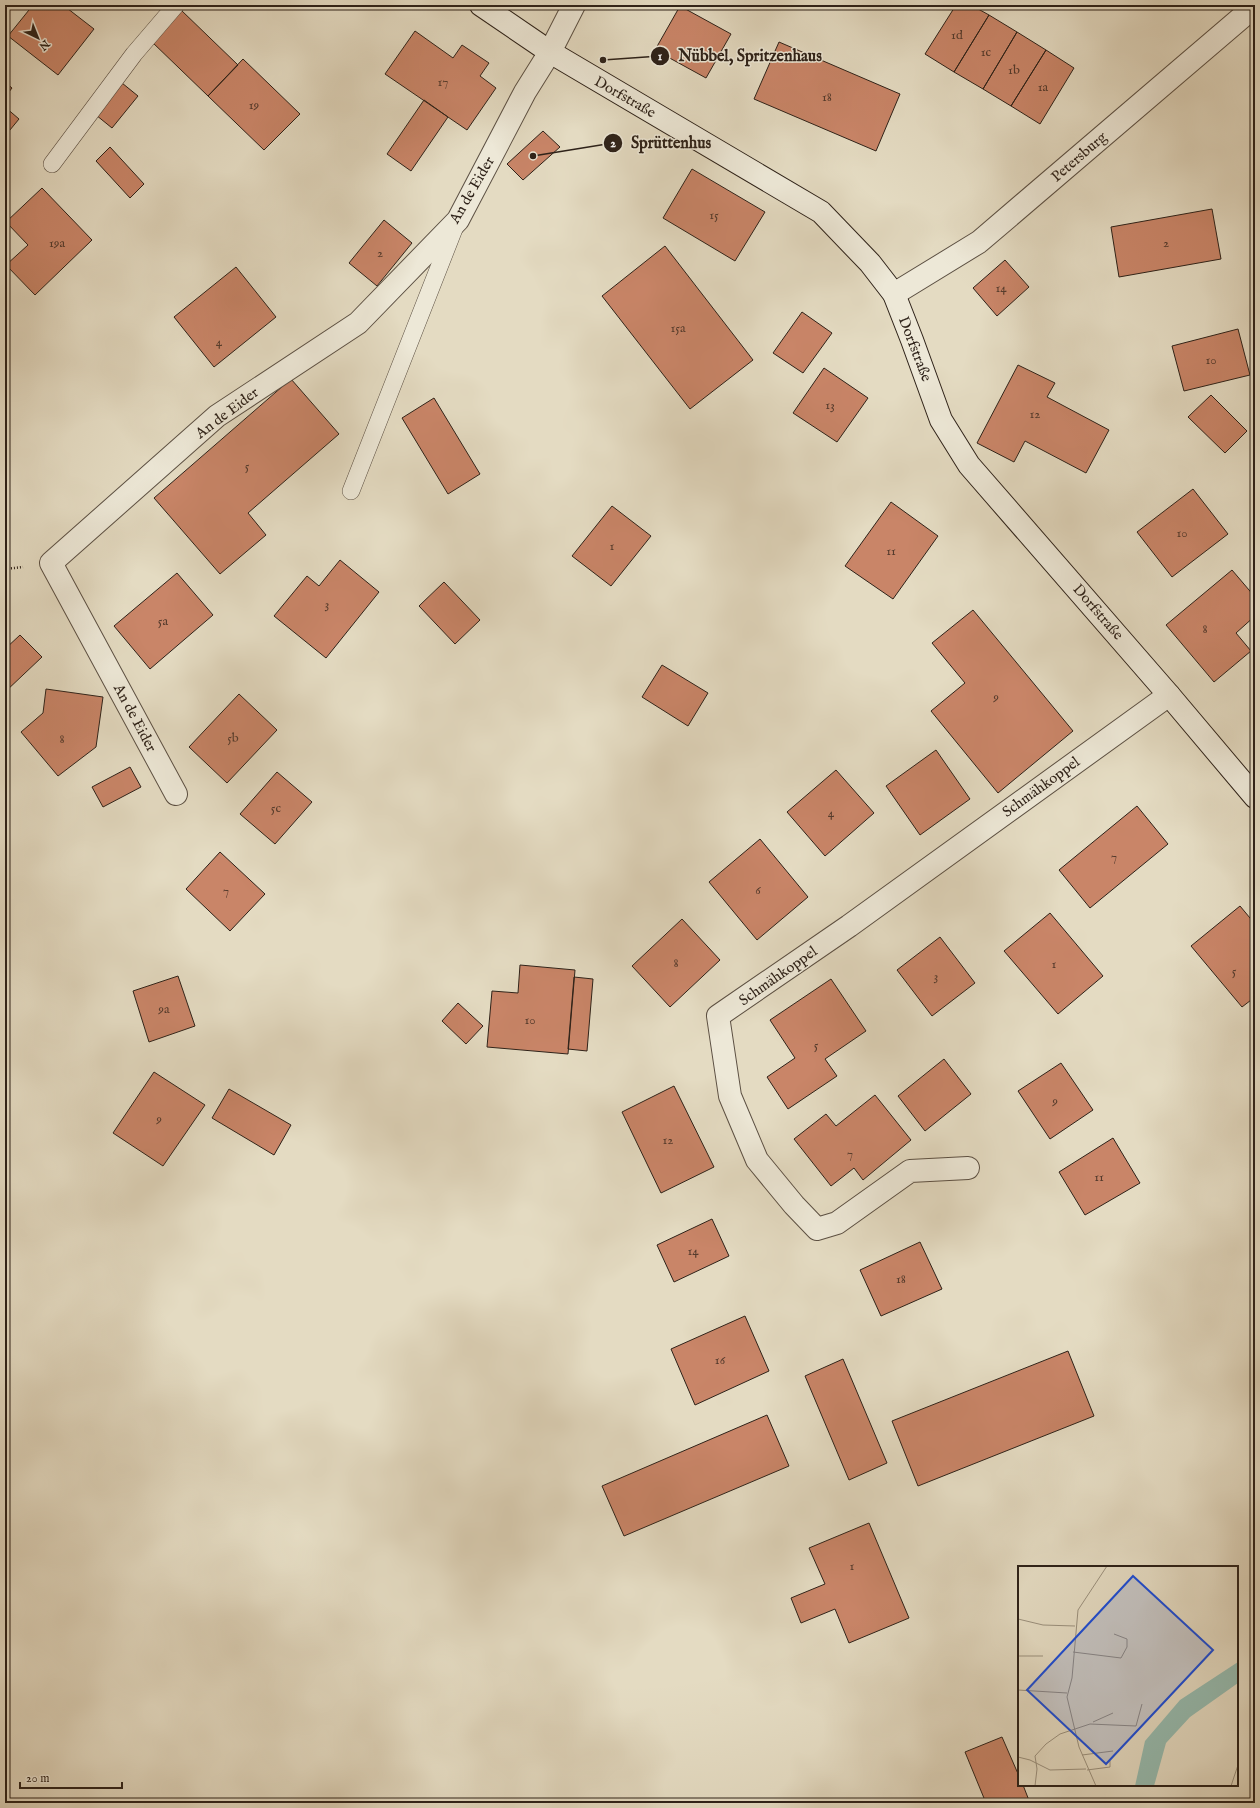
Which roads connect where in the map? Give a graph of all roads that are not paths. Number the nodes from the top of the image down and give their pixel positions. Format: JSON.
{"nodes":[{"id":1,"x":176,"y":5,"type":"edge"},
{"id":2,"x":480,"y":5,"type":"edge"},
{"id":3,"x":574,"y":5,"type":"edge"},
{"id":4,"x":1255,"y":6,"type":"edge"},
{"id":5,"x":550,"y":52,"type":"junction"},
{"id":6,"x":52,"y":164,"type":"dead end"},
{"id":7,"x":458,"y":220,"type":"junction"},
{"id":8,"x":894,"y":294,"type":"junction"},
{"id":9,"x":352,"y":491,"type":"dead end"},
{"id":10,"x":1169,"y":695,"type":"junction"},
{"id":11,"x":176,"y":794,"type":"dead end"},
{"id":12,"x":1255,"y":797,"type":"edge"},
{"id":13,"x":968,"y":1168,"type":"dead end"}],
"edges":[{"from":1,"to":6,"type":"lane"},
{"from":2,"to":5,"type":"street","name":"Dorfstraße"},
{"from":3,"to":5,"type":"street","name":"An de Eider"},
{"from":4,"to":8,"type":"street","name":"Petersburg"},
{"from":5,"to":7,"type":"street","name":"An de Eider"},
{"from":5,"to":8,"type":"street","name":"Dorfstraße"},
{"from":7,"to":9,"type":"lane"},
{"from":7,"to":11,"type":"street","name":"An de Eider"},
{"from":8,"to":10,"type":"street","name":"Dorfstraße"},
{"from":10,"to":12,"type":"street","name":"Dorfstraße"},
{"from":10,"to":13,"type":"street","name":"Schmähkoppel"}]}
